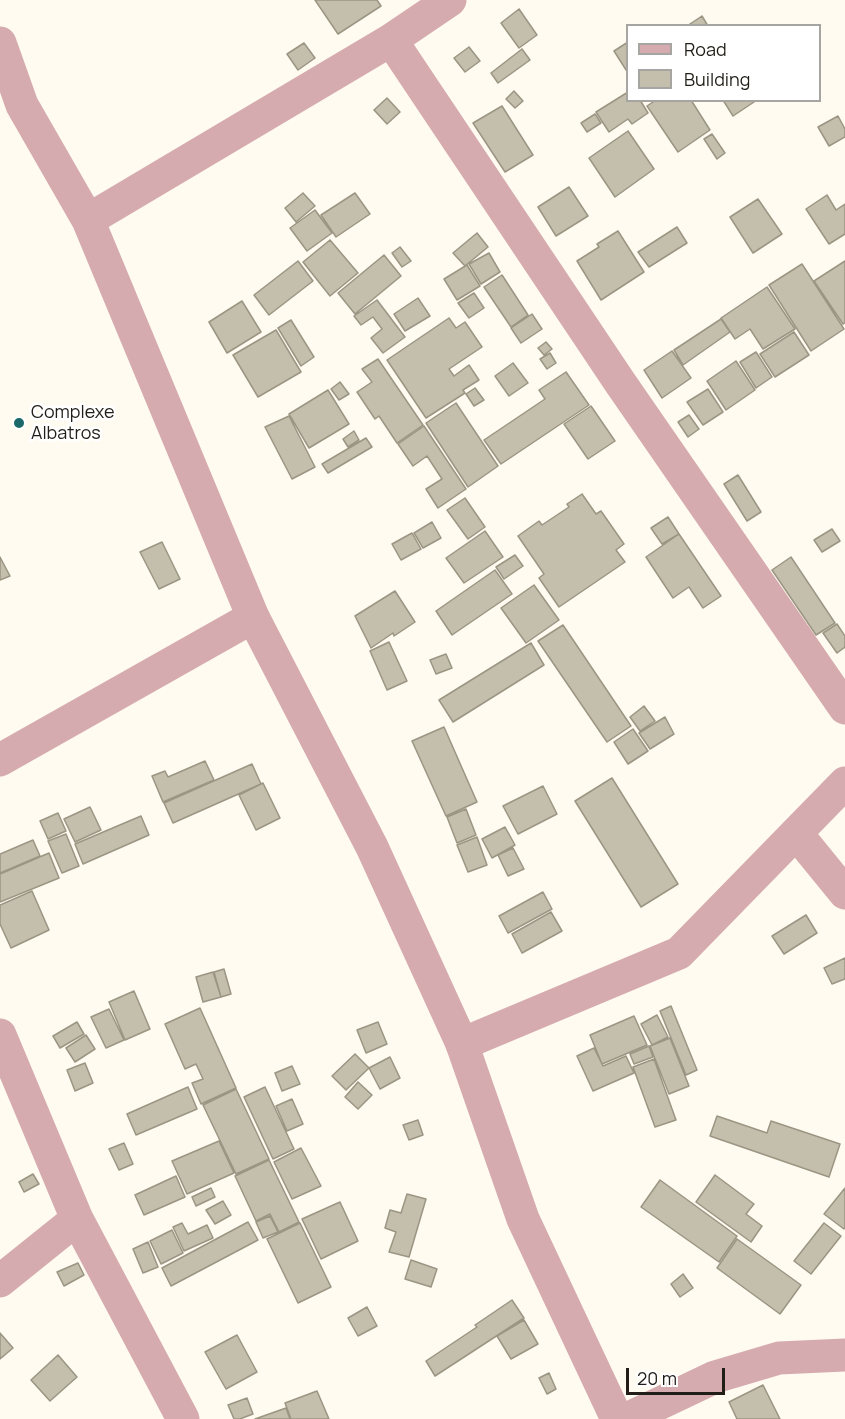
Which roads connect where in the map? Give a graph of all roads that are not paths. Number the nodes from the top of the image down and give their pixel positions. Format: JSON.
{"nodes":[{"id":1,"x":450,"y":0,"type":"edge"},
{"id":2,"x":391,"y":40,"type":"junction"},
{"id":3,"x":0,"y":43,"type":"edge"},
{"id":4,"x":88,"y":220,"type":"junction"},
{"id":5,"x":253,"y":616,"type":"junction"},
{"id":6,"x":845,"y":708,"type":"edge"},
{"id":7,"x":0,"y":760,"type":"edge"},
{"id":8,"x":845,"y":783,"type":"edge"},
{"id":9,"x":796,"y":833,"type":"junction"},
{"id":10,"x":845,"y":893,"type":"edge"},
{"id":11,"x":0,"y":1035,"type":"edge"},
{"id":12,"x":462,"y":1044,"type":"junction"},
{"id":13,"x":76,"y":1219,"type":"junction"},
{"id":14,"x":0,"y":1281,"type":"edge"},
{"id":15,"x":845,"y":1355,"type":"edge"},
{"id":16,"x":183,"y":1419,"type":"edge"},
{"id":17,"x":616,"y":1419,"type":"edge"},
{"id":18,"x":627,"y":1419,"type":"edge"}],
"edges":[{"from":1,"to":2,"type":"street"},
{"from":2,"to":4,"type":"street"},
{"from":2,"to":6,"type":"street"},
{"from":3,"to":4,"type":"street"},
{"from":4,"to":5,"type":"street"},
{"from":5,"to":7,"type":"street"},
{"from":5,"to":12,"type":"street"},
{"from":8,"to":9,"type":"street"},
{"from":9,"to":10,"type":"street"},
{"from":9,"to":12,"type":"street"},
{"from":11,"to":13,"type":"street"},
{"from":12,"to":17,"type":"street"},
{"from":13,"to":14,"type":"street"},
{"from":13,"to":16,"type":"street"},
{"from":15,"to":18,"type":"street"}]}
